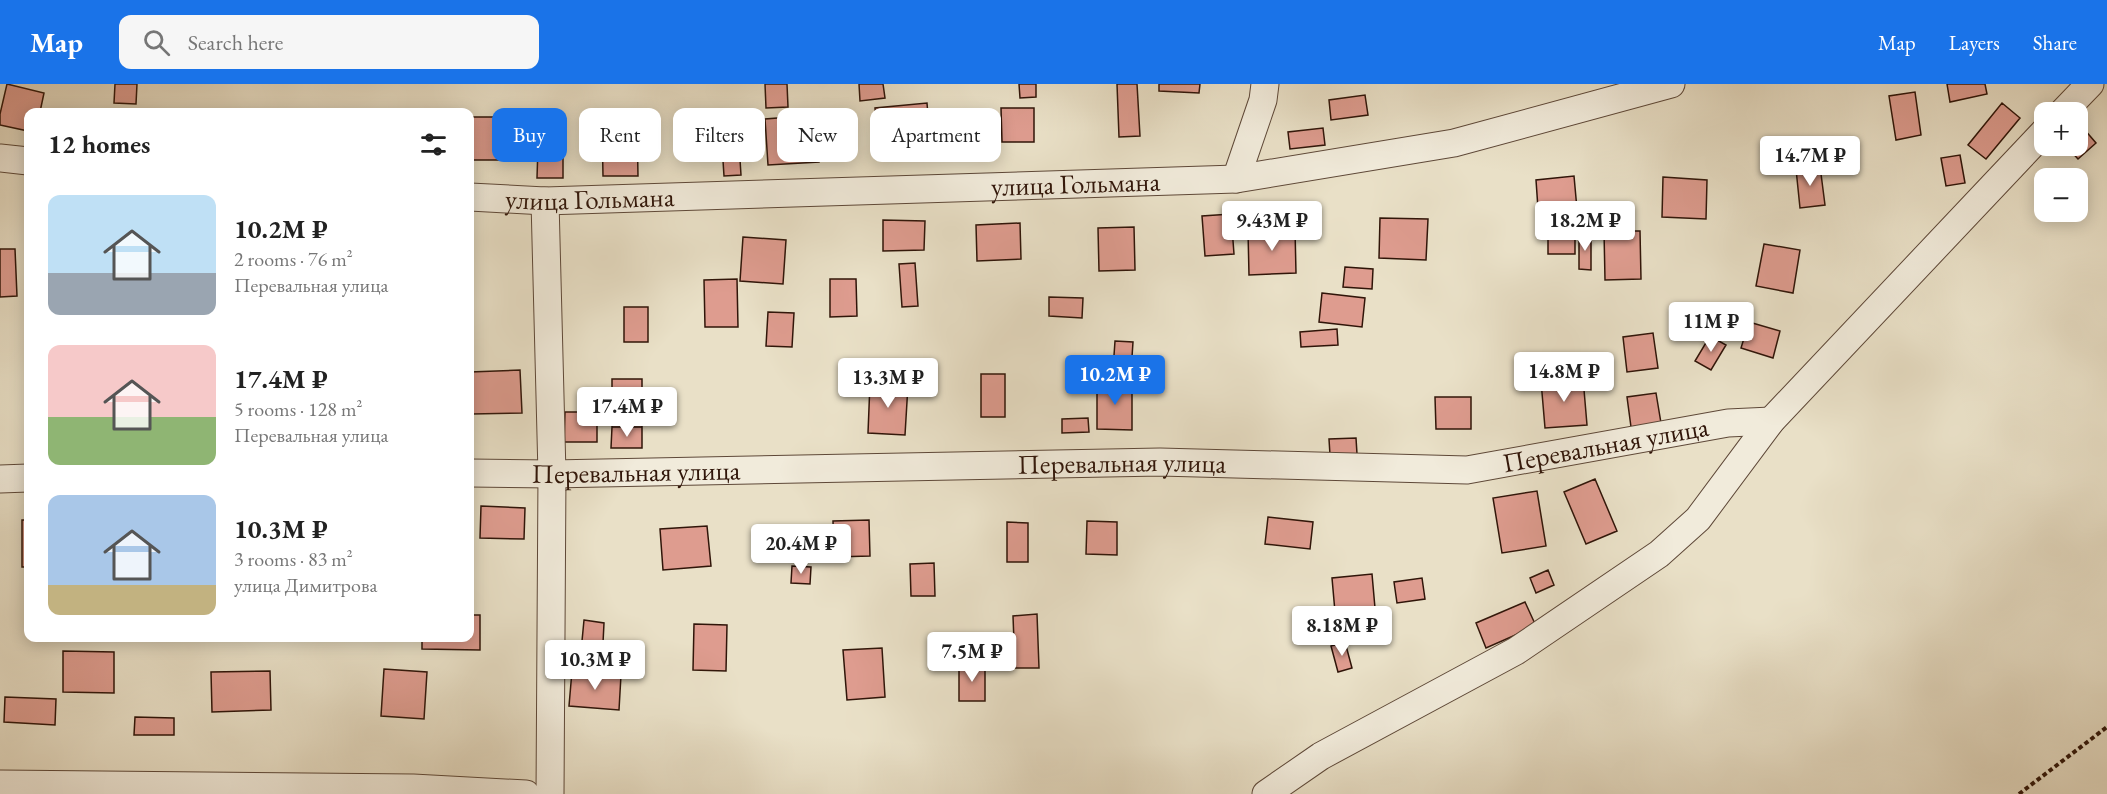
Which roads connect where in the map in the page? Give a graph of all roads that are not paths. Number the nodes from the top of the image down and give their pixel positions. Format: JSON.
{"nodes":[{"id":1,"x":1265,"y":84,"type":"edge"},
{"id":2,"x":1671,"y":84,"type":"edge"},
{"id":3,"x":2090,"y":84,"type":"edge"},
{"id":4,"x":2073,"y":102,"type":"edge"},
{"id":5,"x":2034,"y":143,"type":"edge"},
{"id":6,"x":0,"y":158,"type":"edge"},
{"id":7,"x":24,"y":161,"type":"edge"},
{"id":8,"x":1236,"y":179,"type":"junction"},
{"id":9,"x":474,"y":197,"type":"edge"},
{"id":10,"x":545,"y":201,"type":"junction"},
{"id":11,"x":1771,"y":421,"type":"junction"},
{"id":12,"x":474,"y":473,"type":"edge"},
{"id":13,"x":552,"y":474,"type":"junction"},
{"id":14,"x":24,"y":478,"type":"edge"},
{"id":15,"x":0,"y":479,"type":"edge"},
{"id":16,"x":0,"y":784,"type":"edge"},
{"id":17,"x":526,"y":794,"type":"edge"},
{"id":18,"x":550,"y":794,"type":"edge"},
{"id":19,"x":1266,"y":794,"type":"edge"}],
"edges":[{"from":1,"to":8,"type":"street"},
{"from":2,"to":8,"type":"street","name":"улица Гольмана"},
{"from":3,"to":4,"type":"street"},
{"from":5,"to":11,"type":"street"},
{"from":6,"to":7,"type":"street"},
{"from":8,"to":10,"type":"street","name":"улица Гольмана"},
{"from":9,"to":10,"type":"street","name":"улица Гольмана"},
{"from":10,"to":13,"type":"street"},
{"from":11,"to":13,"type":"street","name":"Перевальная улица"},
{"from":11,"to":19,"type":"street"},
{"from":12,"to":13,"type":"street","name":"Перевальная улица"},
{"from":13,"to":18,"type":"street"},
{"from":14,"to":15,"type":"street"},
{"from":16,"to":17,"type":"street"}]}
